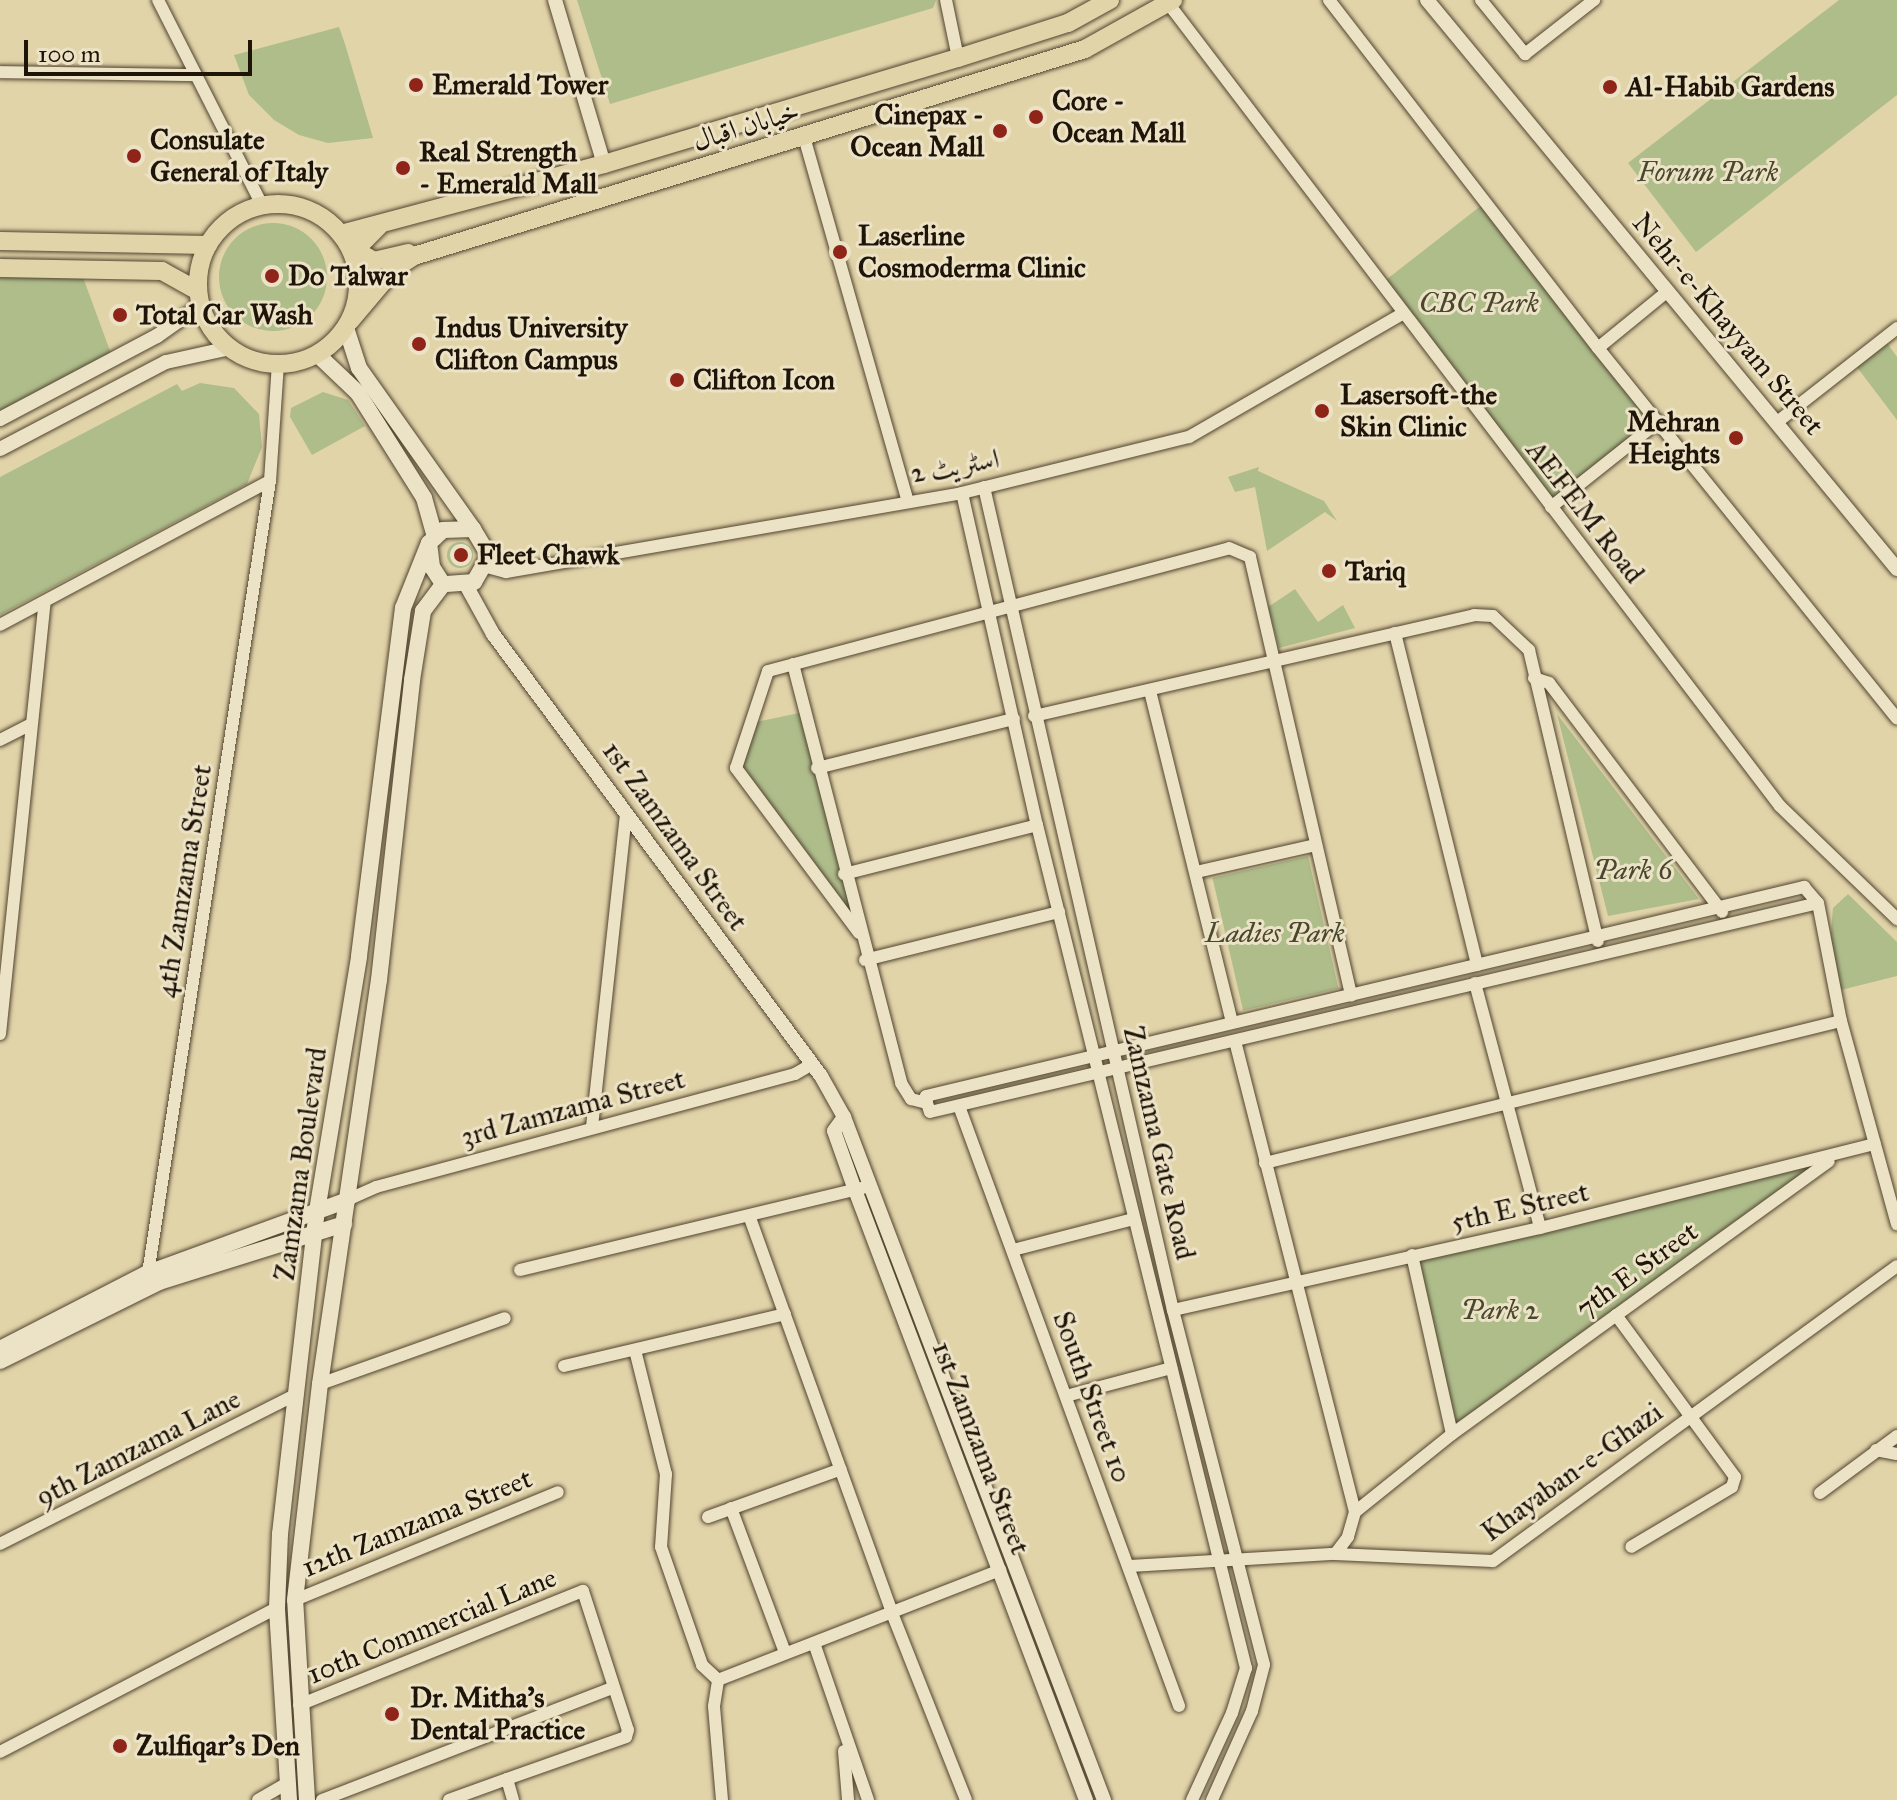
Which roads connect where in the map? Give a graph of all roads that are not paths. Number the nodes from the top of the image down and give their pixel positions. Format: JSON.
{"nodes":[{"id":1,"x":158,"y":0,"type":"edge"},
{"id":2,"x":555,"y":0,"type":"edge"},
{"id":3,"x":946,"y":0,"type":"edge"},
{"id":4,"x":1110,"y":0,"type":"edge"},
{"id":5,"x":1329,"y":0,"type":"edge"},
{"id":6,"x":1427,"y":0,"type":"edge"},
{"id":7,"x":1481,"y":0,"type":"edge"},
{"id":8,"x":1594,"y":0,"type":"edge"},
{"id":9,"x":1171,"y":2,"type":"edge"},
{"id":10,"x":958,"y":58,"type":"junction"},
{"id":11,"x":0,"y":72,"type":"edge"},
{"id":12,"x":195,"y":75,"type":"junction"},
{"id":13,"x":804,"y":137,"type":"junction"},
{"id":14,"x":604,"y":164,"type":"junction"},
{"id":15,"x":262,"y":205,"type":"junction"},
{"id":16,"x":379,"y":226,"type":"junction"},
{"id":17,"x":341,"y":234,"type":"junction"},
{"id":18,"x":0,"y":241,"type":"edge"},
{"id":19,"x":208,"y":245,"type":"junction"},
{"id":20,"x":439,"y":248,"type":"junction"},
{"id":21,"x":0,"y":268,"type":"edge"},
{"id":22,"x":1668,"y":291,"type":"junction"},
{"id":23,"x":200,"y":298,"type":"junction"},
{"id":24,"x":1400,"y":315,"type":"junction"},
{"id":25,"x":348,"y":325,"type":"junction"},
{"id":26,"x":1897,"y":328,"type":"edge"},
{"id":27,"x":230,"y":348,"type":"junction"},
{"id":28,"x":1598,"y":348,"type":"junction"},
{"id":29,"x":318,"y":355,"type":"junction"},
{"id":30,"x":278,"y":365,"type":"junction"},
{"id":31,"x":0,"y":419,"type":"edge"},
{"id":32,"x":1659,"y":421,"type":"junction"},
{"id":33,"x":1776,"y":423,"type":"junction"},
{"id":34,"x":0,"y":449,"type":"edge"},
{"id":35,"x":270,"y":481,"type":"junction"},
{"id":36,"x":984,"y":487,"type":"junction"},
{"id":37,"x":962,"y":493,"type":"junction"},
{"id":38,"x":907,"y":499,"type":"junction"},
{"id":39,"x":1551,"y":507,"type":"junction"},
{"id":40,"x":473,"y":529,"type":"junction"},
{"id":41,"x":432,"y":540,"type":"junction"},
{"id":42,"x":487,"y":567,"type":"junction"},
{"id":43,"x":1897,"y":569,"type":"edge"},
{"id":44,"x":443,"y":584,"type":"junction"},
{"id":45,"x":466,"y":585,"type":"junction"},
{"id":46,"x":45,"y":602,"type":"junction"},
{"id":47,"x":1010,"y":611,"type":"junction"},
{"id":48,"x":990,"y":615,"type":"junction"},
{"id":49,"x":0,"y":625,"type":"edge"},
{"id":50,"x":1395,"y":633,"type":"junction"},
{"id":51,"x":793,"y":664,"type":"junction"},
{"id":52,"x":1272,"y":664,"type":"junction"},
{"id":53,"x":1022,"y":665,"type":"junction"},
{"id":54,"x":1002,"y":670,"type":"junction"},
{"id":55,"x":1534,"y":678,"type":"junction"},
{"id":56,"x":1150,"y":691,"type":"junction"},
{"id":57,"x":1034,"y":716,"type":"junction"},
{"id":58,"x":1897,"y":718,"type":"edge"},
{"id":59,"x":1014,"y":719,"type":"junction"},
{"id":60,"x":31,"y":724,"type":"junction"},
{"id":61,"x":0,"y":740,"type":"edge"},
{"id":62,"x":817,"y":768,"type":"junction"},
{"id":63,"x":626,"y":816,"type":"junction"},
{"id":64,"x":1037,"y":825,"type":"junction"},
{"id":65,"x":1316,"y":845,"type":"junction"},
{"id":66,"x":1072,"y":867,"type":"junction"},
{"id":67,"x":1049,"y":871,"type":"junction"},
{"id":68,"x":1196,"y":872,"type":"junction"},
{"id":69,"x":844,"y":874,"type":"junction"},
{"id":70,"x":1818,"y":903,"type":"junction"},
{"id":71,"x":1720,"y":905,"type":"junction"},
{"id":72,"x":1059,"y":912,"type":"junction"},
{"id":73,"x":1897,"y":919,"type":"edge"},
{"id":74,"x":1725,"y":921,"type":"junction"},
{"id":75,"x":859,"y":933,"type":"junction"},
{"id":76,"x":1596,"y":935,"type":"junction"},
{"id":77,"x":5,"y":941,"type":"edge"},
{"id":78,"x":1602,"y":951,"type":"junction"},
{"id":79,"x":865,"y":960,"type":"junction"},
{"id":80,"x":1477,"y":965,"type":"junction"},
{"id":81,"x":1475,"y":983,"type":"junction"},
{"id":82,"x":1351,"y":996,"type":"junction"},
{"id":83,"x":1287,"y":1010,"type":"junction"},
{"id":84,"x":1841,"y":1021,"type":"junction"},
{"id":85,"x":1232,"y":1022,"type":"junction"},
{"id":86,"x":1293,"y":1026,"type":"junction"},
{"id":87,"x":0,"y":1034,"type":"edge"},
{"id":88,"x":1235,"y":1041,"type":"junction"},
{"id":89,"x":1114,"y":1052,"type":"junction"},
{"id":90,"x":1097,"y":1056,"type":"junction"},
{"id":91,"x":812,"y":1064,"type":"junction"},
{"id":92,"x":1118,"y":1070,"type":"junction"},
{"id":93,"x":1102,"y":1073,"type":"junction"},
{"id":94,"x":927,"y":1103,"type":"junction"},
{"id":95,"x":1505,"y":1104,"type":"junction"},
{"id":96,"x":959,"y":1106,"type":"junction"},
{"id":97,"x":844,"y":1117,"type":"junction"},
{"id":98,"x":592,"y":1127,"type":"junction"},
{"id":99,"x":1875,"y":1144,"type":"junction"},
{"id":100,"x":1834,"y":1157,"type":"junction"},
{"id":101,"x":1265,"y":1163,"type":"junction"},
{"id":102,"x":1143,"y":1176,"type":"junction"},
{"id":103,"x":1126,"y":1179,"type":"junction"},
{"id":104,"x":870,"y":1186,"type":"junction"},
{"id":105,"x":855,"y":1190,"type":"junction"},
{"id":106,"x":347,"y":1200,"type":"junction"},
{"id":107,"x":317,"y":1211,"type":"junction"},
{"id":108,"x":750,"y":1218,"type":"junction"},
{"id":109,"x":1134,"y":1219,"type":"junction"},
{"id":110,"x":344,"y":1224,"type":"junction"},
{"id":111,"x":1897,"y":1224,"type":"edge"},
{"id":112,"x":1540,"y":1228,"type":"junction"},
{"id":113,"x":315,"y":1234,"type":"junction"},
{"id":114,"x":1013,"y":1250,"type":"junction"},
{"id":115,"x":1412,"y":1255,"type":"junction"},
{"id":116,"x":1897,"y":1266,"type":"edge"},
{"id":117,"x":520,"y":1270,"type":"dead end"},
{"id":118,"x":894,"y":1270,"type":"junction"},
{"id":119,"x":147,"y":1281,"type":"junction"},
{"id":120,"x":1293,"y":1282,"type":"junction"},
{"id":121,"x":1173,"y":1310,"type":"junction"},
{"id":122,"x":785,"y":1314,"type":"junction"},
{"id":123,"x":1616,"y":1315,"type":"junction"},
{"id":124,"x":505,"y":1318,"type":"dead end"},
{"id":125,"x":0,"y":1349,"type":"edge"},
{"id":126,"x":635,"y":1350,"type":"junction"},
{"id":127,"x":0,"y":1361,"type":"edge"},
{"id":128,"x":564,"y":1366,"type":"dead end"},
{"id":129,"x":1171,"y":1368,"type":"junction"},
{"id":130,"x":320,"y":1384,"type":"junction"},
{"id":131,"x":297,"y":1394,"type":"junction"},
{"id":132,"x":1066,"y":1396,"type":"junction"},
{"id":133,"x":1693,"y":1415,"type":"junction"},
{"id":134,"x":1452,"y":1434,"type":"junction"},
{"id":135,"x":1897,"y":1436,"type":"edge"},
{"id":136,"x":1876,"y":1450,"type":"junction"},
{"id":137,"x":1897,"y":1454,"type":"edge"},
{"id":138,"x":841,"y":1469,"type":"junction"},
{"id":139,"x":979,"y":1471,"type":"junction"},
{"id":140,"x":964,"y":1477,"type":"junction"},
{"id":141,"x":558,"y":1492,"type":"dead end"},
{"id":142,"x":1820,"y":1493,"type":"dead end"},
{"id":143,"x":731,"y":1508,"type":"junction"},
{"id":144,"x":1355,"y":1512,"type":"junction"},
{"id":145,"x":708,"y":1517,"type":"dead end"},
{"id":146,"x":0,"y":1544,"type":"edge"},
{"id":147,"x":1631,"y":1547,"type":"dead end"},
{"id":148,"x":1335,"y":1554,"type":"junction"},
{"id":149,"x":1240,"y":1563,"type":"junction"},
{"id":150,"x":1219,"y":1564,"type":"junction"},
{"id":151,"x":1130,"y":1566,"type":"junction"},
{"id":152,"x":1000,"y":1570,"type":"junction"},
{"id":153,"x":295,"y":1600,"type":"junction"},
{"id":154,"x":277,"y":1608,"type":"junction"},
{"id":155,"x":892,"y":1613,"type":"junction"},
{"id":156,"x":1043,"y":1638,"type":"junction"},
{"id":157,"x":814,"y":1643,"type":"junction"},
{"id":158,"x":1028,"y":1644,"type":"junction"},
{"id":159,"x":784,"y":1650,"type":"junction"},
{"id":160,"x":718,"y":1680,"type":"junction"},
{"id":161,"x":613,"y":1688,"type":"junction"},
{"id":162,"x":299,"y":1705,"type":"junction"},
{"id":163,"x":1179,"y":1706,"type":"dead end"},
{"id":164,"x":843,"y":1735,"type":"junction"},
{"id":165,"x":0,"y":1752,"type":"edge"},
{"id":166,"x":507,"y":1779,"type":"junction"},
{"id":167,"x":288,"y":1792,"type":"edge"},
{"id":168,"x":258,"y":1800,"type":"edge"},
{"id":169,"x":307,"y":1800,"type":"edge"},
{"id":170,"x":322,"y":1800,"type":"edge"},
{"id":171,"x":449,"y":1800,"type":"edge"},
{"id":172,"x":513,"y":1800,"type":"edge"},
{"id":173,"x":722,"y":1800,"type":"edge"},
{"id":174,"x":848,"y":1800,"type":"edge"},
{"id":175,"x":868,"y":1800,"type":"edge"},
{"id":176,"x":966,"y":1800,"type":"edge"},
{"id":177,"x":1086,"y":1800,"type":"edge"},
{"id":178,"x":1104,"y":1800,"type":"edge"},
{"id":179,"x":1192,"y":1800,"type":"edge"},
{"id":180,"x":1212,"y":1800,"type":"edge"}],
"edges":[{"from":1,"to":12,"type":"street"},
{"from":2,"to":14,"type":"street"},
{"from":3,"to":10,"type":"street"},
{"from":4,"to":10,"type":"main road","name":"خیابان اقبال"},
{"from":5,"to":28,"type":"street"},
{"from":6,"to":22,"type":"street","name":"Nehr-e-Khayyam Street"},
{"from":7,"to":8,"type":"street"},
{"from":9,"to":13,"type":"main road","name":"خیابان اقبال"},
{"from":9,"to":24,"type":"street","name":"AEFEM Road"},
{"from":10,"to":14,"type":"main road","name":"خیابان اقبال"},
{"from":11,"to":12,"type":"street"},
{"from":12,"to":15,"type":"street"},
{"from":13,"to":20,"type":"main road","name":"خیابان اقبال"},
{"from":13,"to":38,"type":"street"},
{"from":14,"to":16,"type":"main road","name":"خیابان اقبال"},
{"from":15,"to":17,"type":"main road"},
{"from":15,"to":19,"type":"main road"},
{"from":16,"to":17,"type":"main road","name":"خیابان اقبال"},
{"from":16,"to":20,"type":"main road"},
{"from":17,"to":25,"type":"main road"},
{"from":18,"to":19,"type":"main road"},
{"from":19,"to":23,"type":"main road"},
{"from":20,"to":25,"type":"main road","name":"خیابان اقبال"},
{"from":21,"to":23,"type":"main road"},
{"from":22,"to":28,"type":"street"},
{"from":22,"to":33,"type":"street","name":"Nehr-e-Khayyam Street"},
{"from":23,"to":27,"type":"main road"},
{"from":23,"to":31,"type":"street"},
{"from":24,"to":36,"type":"street","name":"اسٹریٹ 2"},
{"from":24,"to":39,"type":"street","name":"AEFEM Road"},
{"from":25,"to":29,"type":"main road"},
{"from":25,"to":40,"type":"main road"},
{"from":26,"to":33,"type":"street"},
{"from":27,"to":30,"type":"main road"},
{"from":27,"to":34,"type":"street"},
{"from":28,"to":32,"type":"street"},
{"from":29,"to":30,"type":"main road"},
{"from":29,"to":41,"type":"main road"},
{"from":30,"to":35,"type":"street","name":"4th Zamzama Street"},
{"from":32,"to":39,"type":"street"},
{"from":32,"to":58,"type":"street"},
{"from":33,"to":43,"type":"street","name":"Nehr-e-Khayyam Street"},
{"from":35,"to":46,"type":"street"},
{"from":35,"to":119,"type":"street","name":"4th Zamzama Street"},
{"from":36,"to":37,"type":"street","name":"اسٹریٹ 2"},
{"from":36,"to":47,"type":"street","name":"Zamzama Gate Road"},
{"from":37,"to":38,"type":"street","name":"اسٹریٹ 2"},
{"from":37,"to":48,"type":"street","name":"Zamzama Gate Road"},
{"from":38,"to":42,"type":"street","name":"اسٹریٹ 2"},
{"from":39,"to":73,"type":"street","name":"AEFEM Road"},
{"from":40,"to":41,"type":"main road"},
{"from":40,"to":42,"type":"main road"},
{"from":41,"to":44,"type":"main road"},
{"from":41,"to":107,"type":"main road","name":"Zamzama Boulevard"},
{"from":42,"to":45,"type":"main road"},
{"from":44,"to":45,"type":"main road"},
{"from":44,"to":106,"type":"main road","name":"Zamzama Boulevard"},
{"from":45,"to":63,"type":"street","name":"1st Zamzama Street"},
{"from":46,"to":49,"type":"street"},
{"from":46,"to":60,"type":"street"},
{"from":47,"to":48,"type":"street"},
{"from":47,"to":52,"type":"street"},
{"from":47,"to":53,"type":"street","name":"Zamzama Gate Road"},
{"from":48,"to":51,"type":"street"},
{"from":48,"to":54,"type":"street","name":"Zamzama Gate Road"},
{"from":50,"to":52,"type":"street"},
{"from":50,"to":55,"type":"street"},
{"from":50,"to":80,"type":"street"},
{"from":51,"to":62,"type":"street"},
{"from":51,"to":75,"type":"street"},
{"from":52,"to":56,"type":"street"},
{"from":52,"to":65,"type":"street"},
{"from":53,"to":54,"type":"street"},
{"from":53,"to":57,"type":"street","name":"Zamzama Gate Road"},
{"from":54,"to":59,"type":"street","name":"Zamzama Gate Road"},
{"from":55,"to":71,"type":"street"},
{"from":55,"to":76,"type":"street"},
{"from":56,"to":57,"type":"street"},
{"from":56,"to":68,"type":"street"},
{"from":57,"to":66,"type":"street","name":"Zamzama Gate Road"},
{"from":59,"to":62,"type":"street"},
{"from":59,"to":64,"type":"street","name":"Zamzama Gate Road"},
{"from":60,"to":61,"type":"street"},
{"from":60,"to":77,"type":"street"},
{"from":62,"to":69,"type":"street"},
{"from":63,"to":91,"type":"street","name":"1st Zamzama Street"},
{"from":63,"to":98,"type":"street"},
{"from":64,"to":67,"type":"street","name":"Zamzama Gate Road"},
{"from":64,"to":69,"type":"street"},
{"from":65,"to":68,"type":"street"},
{"from":65,"to":82,"type":"street"},
{"from":66,"to":67,"type":"street"},
{"from":66,"to":89,"type":"street","name":"Zamzama Gate Road"},
{"from":67,"to":72,"type":"street","name":"Zamzama Gate Road"},
{"from":68,"to":85,"type":"street"},
{"from":69,"to":75,"type":"street"},
{"from":70,"to":71,"type":"street"},
{"from":70,"to":74,"type":"street"},
{"from":70,"to":84,"type":"street"},
{"from":71,"to":74,"type":"street"},
{"from":71,"to":76,"type":"street"},
{"from":72,"to":79,"type":"street"},
{"from":72,"to":90,"type":"street","name":"Zamzama Gate Road"},
{"from":74,"to":78,"type":"street"},
{"from":75,"to":79,"type":"street"},
{"from":76,"to":78,"type":"street"},
{"from":76,"to":80,"type":"street"},
{"from":77,"to":87,"type":"street"},
{"from":78,"to":81,"type":"street"},
{"from":79,"to":94,"type":"street"},
{"from":80,"to":82,"type":"street"},
{"from":81,"to":86,"type":"street"},
{"from":81,"to":95,"type":"street"},
{"from":82,"to":83,"type":"street"},
{"from":83,"to":85,"type":"street"},
{"from":83,"to":86,"type":"street"},
{"from":84,"to":95,"type":"street"},
{"from":84,"to":99,"type":"street"},
{"from":85,"to":89,"type":"street"},
{"from":86,"to":88,"type":"street"},
{"from":88,"to":92,"type":"street"},
{"from":88,"to":101,"type":"street"},
{"from":89,"to":90,"type":"street"},
{"from":89,"to":92,"type":"street","name":"Zamzama Gate Road"},
{"from":90,"to":93,"type":"street","name":"Zamzama Gate Road"},
{"from":90,"to":94,"type":"street"},
{"from":91,"to":97,"type":"street","name":"1st Zamzama Street"},
{"from":91,"to":98,"type":"street","name":"3rd Zamzama Street"},
{"from":92,"to":93,"type":"street"},
{"from":92,"to":102,"type":"street","name":"Zamzama Gate Road"},
{"from":93,"to":96,"type":"street"},
{"from":93,"to":103,"type":"street","name":"Zamzama Gate Road"},
{"from":94,"to":96,"type":"street"},
{"from":95,"to":101,"type":"street"},
{"from":95,"to":112,"type":"street"},
{"from":96,"to":114,"type":"street","name":"South Street 10"},
{"from":97,"to":104,"type":"street","name":"1st Zamzama Street"},
{"from":97,"to":105,"type":"street","name":"1st Zamzama Street"},
{"from":98,"to":106,"type":"street","name":"3rd Zamzama Street"},
{"from":99,"to":100,"type":"street","name":"5th E Street"},
{"from":99,"to":111,"type":"street"},
{"from":100,"to":112,"type":"street","name":"5th E Street"},
{"from":100,"to":123,"type":"street","name":"7th E Street"},
{"from":101,"to":120,"type":"street"},
{"from":102,"to":103,"type":"street"},
{"from":102,"to":121,"type":"street","name":"Zamzama Gate Road"},
{"from":103,"to":109,"type":"street","name":"Zamzama Gate Road"},
{"from":104,"to":105,"type":"street"},
{"from":104,"to":118,"type":"street","name":"1st Zamzama Street"},
{"from":105,"to":108,"type":"street"},
{"from":105,"to":118,"type":"street","name":"1st Zamzama Street"},
{"from":106,"to":107,"type":"main road"},
{"from":106,"to":110,"type":"main road","name":"Zamzama Boulevard"},
{"from":107,"to":113,"type":"main road","name":"Zamzama Boulevard"},
{"from":107,"to":119,"type":"main road"},
{"from":108,"to":117,"type":"street"},
{"from":108,"to":122,"type":"street"},
{"from":109,"to":114,"type":"street"},
{"from":109,"to":129,"type":"street","name":"Zamzama Gate Road"},
{"from":110,"to":113,"type":"main road"},
{"from":110,"to":130,"type":"main road","name":"Zamzama Boulevard"},
{"from":112,"to":115,"type":"street","name":"5th E Street"},
{"from":113,"to":119,"type":"main road"},
{"from":113,"to":131,"type":"main road","name":"Zamzama Boulevard"},
{"from":114,"to":132,"type":"street","name":"South Street 10"},
{"from":115,"to":120,"type":"street","name":"5th E Street"},
{"from":115,"to":134,"type":"street"},
{"from":116,"to":133,"type":"street","name":"Khayaban-e-Ghazi"},
{"from":118,"to":139,"type":"street","name":"1st Zamzama Street"},
{"from":118,"to":140,"type":"street","name":"1st Zamzama Street"},
{"from":119,"to":125,"type":"main road"},
{"from":119,"to":127,"type":"main road"},
{"from":120,"to":121,"type":"street","name":"5th E Street"},
{"from":120,"to":144,"type":"street"},
{"from":121,"to":149,"type":"street","name":"Zamzama Gate Road"},
{"from":122,"to":126,"type":"street"},
{"from":122,"to":138,"type":"street"},
{"from":123,"to":133,"type":"street"},
{"from":123,"to":134,"type":"street","name":"7th E Street"},
{"from":124,"to":130,"type":"street"},
{"from":126,"to":128,"type":"street"},
{"from":126,"to":160,"type":"street"},
{"from":129,"to":132,"type":"street"},
{"from":129,"to":150,"type":"street","name":"Zamzama Gate Road"},
{"from":130,"to":153,"type":"main road","name":"Zamzama Boulevard"},
{"from":131,"to":146,"type":"street","name":"9th Zamzama Lane"},
{"from":131,"to":154,"type":"main road","name":"Zamzama Boulevard"},
{"from":132,"to":151,"type":"street","name":"South Street 10"},
{"from":133,"to":147,"type":"street"},
{"from":133,"to":148,"type":"street","name":"Khayaban-e-Ghazi"},
{"from":134,"to":144,"type":"street","name":"7th E Street"},
{"from":135,"to":136,"type":"street"},
{"from":136,"to":137,"type":"street"},
{"from":136,"to":142,"type":"street"},
{"from":138,"to":143,"type":"street"},
{"from":138,"to":155,"type":"street"},
{"from":139,"to":140,"type":"street"},
{"from":139,"to":156,"type":"street","name":"1st Zamzama Street"},
{"from":140,"to":152,"type":"street","name":"1st Zamzama Street"},
{"from":141,"to":153,"type":"street","name":"12th Zamzama Street"},
{"from":143,"to":145,"type":"street"},
{"from":143,"to":159,"type":"street"},
{"from":144,"to":148,"type":"street"},
{"from":148,"to":149,"type":"street","name":"Khayaban-e-Ghazi"},
{"from":149,"to":150,"type":"street","name":"Khayaban-e-Ghazi"},
{"from":149,"to":180,"type":"street","name":"Zamzama Gate Road"},
{"from":150,"to":151,"type":"street","name":"Khayaban-e-Ghazi"},
{"from":150,"to":179,"type":"street","name":"Zamzama Gate Road"},
{"from":151,"to":163,"type":"street","name":"South Street 10"},
{"from":152,"to":155,"type":"street"},
{"from":152,"to":158,"type":"street","name":"1st Zamzama Street"},
{"from":153,"to":162,"type":"main road","name":"Zamzama Boulevard"},
{"from":154,"to":165,"type":"street","name":"12th Zamzama Street"},
{"from":154,"to":167,"type":"main road","name":"Zamzama Boulevard"},
{"from":155,"to":157,"type":"street"},
{"from":155,"to":176,"type":"street"},
{"from":156,"to":158,"type":"street"},
{"from":156,"to":178,"type":"street","name":"1st Zamzama Street"},
{"from":157,"to":159,"type":"street"},
{"from":157,"to":164,"type":"street"},
{"from":158,"to":177,"type":"street","name":"1st Zamzama Street"},
{"from":159,"to":160,"type":"street"},
{"from":160,"to":173,"type":"street"},
{"from":161,"to":162,"type":"street","name":"10th Commercial Lane"},
{"from":161,"to":166,"type":"street"},
{"from":161,"to":170,"type":"street"},
{"from":162,"to":169,"type":"main road","name":"Zamzama Boulevard"},
{"from":164,"to":174,"type":"street"},
{"from":164,"to":175,"type":"street"},
{"from":166,"to":171,"type":"street"},
{"from":166,"to":172,"type":"street"},
{"from":167,"to":168,"type":"street"}]}
